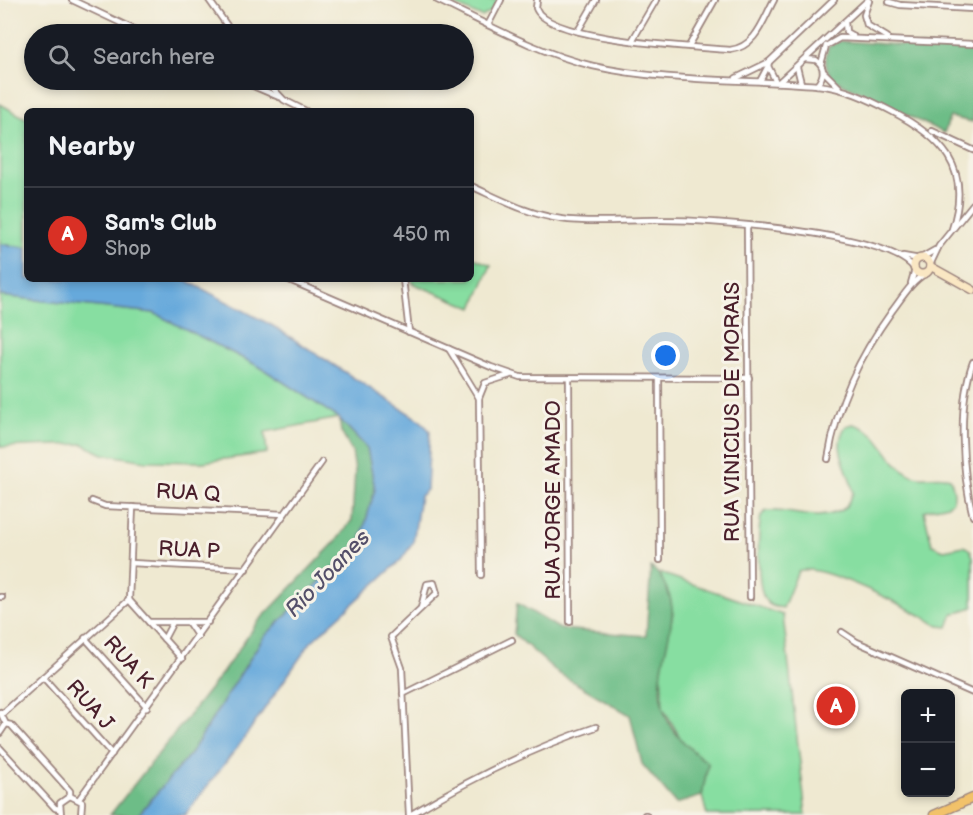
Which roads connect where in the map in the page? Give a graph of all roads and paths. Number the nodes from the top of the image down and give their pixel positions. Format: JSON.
{"nodes":[{"id":1,"x":72,"y":0,"type":"edge"},
{"id":2,"x":209,"y":0,"type":"edge"},
{"id":3,"x":437,"y":0,"type":"edge"},
{"id":4,"x":501,"y":0,"type":"edge"},
{"id":5,"x":537,"y":0,"type":"edge"},
{"id":6,"x":596,"y":0,"type":"edge"},
{"id":7,"x":656,"y":0,"type":"edge"},
{"id":8,"x":715,"y":0,"type":"edge"},
{"id":9,"x":774,"y":0,"type":"edge"},
{"id":10,"x":834,"y":0,"type":"edge"},
{"id":11,"x":868,"y":0,"type":"edge"},
{"id":12,"x":889,"y":2,"type":"dead end"},
{"id":13,"x":973,"y":9,"type":"edge"},
{"id":14,"x":852,"y":15,"type":"junction"},
{"id":15,"x":864,"y":18,"type":"junction"},
{"id":16,"x":845,"y":22,"type":"junction"},
{"id":17,"x":123,"y":24,"type":"edge"},
{"id":18,"x":226,"y":24,"type":"edge"},
{"id":19,"x":488,"y":25,"type":"junction"},
{"id":20,"x":867,"y":25,"type":"junction"},
{"id":21,"x":578,"y":31,"type":"junction"},
{"id":22,"x":855,"y":37,"type":"junction"},
{"id":23,"x":892,"y":39,"type":"junction"},
{"id":24,"x":632,"y":41,"type":"junction"},
{"id":25,"x":973,"y":44,"type":"edge"},
{"id":26,"x":689,"y":46,"type":"junction"},
{"id":27,"x":805,"y":59,"type":"junction"},
{"id":28,"x":768,"y":64,"type":"junction"},
{"id":29,"x":821,"y":64,"type":"junction"},
{"id":30,"x":797,"y":67,"type":"junction"},
{"id":31,"x":759,"y":68,"type":"junction"},
{"id":32,"x":823,"y":71,"type":"junction"},
{"id":33,"x":733,"y":79,"type":"junction"},
{"id":34,"x":757,"y":81,"type":"junction"},
{"id":35,"x":777,"y":82,"type":"junction"},
{"id":36,"x":801,"y":83,"type":"junction"},
{"id":37,"x":817,"y":85,"type":"junction"},
{"id":38,"x":840,"y":88,"type":"junction"},
{"id":39,"x":262,"y":90,"type":"edge"},
{"id":40,"x":275,"y":90,"type":"edge"},
{"id":41,"x":284,"y":100,"type":"junction"},
{"id":42,"x":300,"y":108,"type":"edge"},
{"id":43,"x":919,"y":125,"type":"junction"},
{"id":44,"x":973,"y":150,"type":"edge"},
{"id":45,"x":474,"y":187,"type":"edge"},
{"id":46,"x":973,"y":204,"type":"edge"},
{"id":47,"x":747,"y":227,"type":"junction"},
{"id":48,"x":952,"y":229,"type":"junction"},
{"id":49,"x":939,"y":246,"type":"junction"},
{"id":50,"x":897,"y":254,"type":"junction"},
{"id":51,"x":920,"y":259,"type":"junction"},
{"id":52,"x":914,"y":268,"type":"junction"},
{"id":53,"x":928,"y":269,"type":"junction"},
{"id":54,"x":294,"y":282,"type":"edge"},
{"id":55,"x":403,"y":282,"type":"edge"},
{"id":56,"x":909,"y":288,"type":"junction"},
{"id":57,"x":973,"y":290,"type":"edge"},
{"id":58,"x":409,"y":332,"type":"junction"},
{"id":59,"x":448,"y":349,"type":"junction"},
{"id":60,"x":973,"y":362,"type":"edge"},
{"id":61,"x":512,"y":375,"type":"junction"},
{"id":62,"x":569,"y":378,"type":"junction"},
{"id":63,"x":749,"y":378,"type":"junction"},
{"id":64,"x":659,"y":379,"type":"junction"},
{"id":65,"x":479,"y":398,"type":"junction"},
{"id":66,"x":828,"y":459,"type":"dead end"},
{"id":67,"x":322,"y":462,"type":"dead end"},
{"id":68,"x":92,"y":501,"type":"dead end"},
{"id":69,"x":133,"y":507,"type":"junction"},
{"id":70,"x":284,"y":514,"type":"junction"},
{"id":71,"x":973,"y":516,"type":"edge"},
{"id":72,"x":660,"y":560,"type":"dead end"},
{"id":73,"x":131,"y":564,"type":"junction"},
{"id":74,"x":246,"y":569,"type":"junction"},
{"id":75,"x":481,"y":575,"type":"dead end"},
{"id":76,"x":750,"y":597,"type":"dead end"},
{"id":77,"x":129,"y":600,"type":"junction"},
{"id":78,"x":420,"y":608,"type":"junction"},
{"id":79,"x":149,"y":622,"type":"junction"},
{"id":80,"x":173,"y":622,"type":"junction"},
{"id":81,"x":188,"y":622,"type":"junction"},
{"id":82,"x":208,"y":622,"type":"junction"},
{"id":83,"x":570,"y":622,"type":"dead end"},
{"id":84,"x":842,"y":632,"type":"dead end"},
{"id":85,"x":198,"y":637,"type":"junction"},
{"id":86,"x":85,"y":638,"type":"junction"},
{"id":87,"x":164,"y":639,"type":"junction"},
{"id":88,"x":512,"y":640,"type":"dead end"},
{"id":89,"x":182,"y":659,"type":"junction"},
{"id":90,"x":43,"y":677,"type":"junction"},
{"id":91,"x":403,"y":693,"type":"junction"},
{"id":92,"x":973,"y":693,"type":"edge"},
{"id":93,"x":147,"y":707,"type":"junction"},
{"id":94,"x":1,"y":713,"type":"edge"},
{"id":95,"x":6,"y":724,"type":"junction"},
{"id":96,"x":596,"y":727,"type":"dead end"},
{"id":97,"x":0,"y":733,"type":"edge"},
{"id":98,"x":0,"y":748,"type":"edge"},
{"id":99,"x":112,"y":754,"type":"junction"},
{"id":100,"x":70,"y":796,"type":"junction"},
{"id":101,"x":973,"y":798,"type":"edge"},
{"id":102,"x":80,"y":799,"type":"junction"},
{"id":103,"x":59,"y":809,"type":"junction"},
{"id":104,"x":61,"y":815,"type":"edge"},
{"id":105,"x":81,"y":815,"type":"edge"},
{"id":106,"x":410,"y":815,"type":"edge"},
{"id":107,"x":934,"y":815,"type":"edge"}],
"edges":[{"from":1,"to":17,"type":"street"},
{"from":2,"to":18,"type":"street"},
{"from":3,"to":19,"type":"street"},
{"from":4,"to":19,"type":"street"},
{"from":5,"to":21,"type":"street"},
{"from":6,"to":21,"type":"street"},
{"from":7,"to":24,"type":"street"},
{"from":8,"to":26,"type":"street"},
{"from":9,"to":26,"type":"street"},
{"from":10,"to":28,"type":"street"},
{"from":11,"to":14,"type":"street"},
{"from":11,"to":15,"type":"street"},
{"from":12,"to":13,"type":"street"},
{"from":14,"to":15,"type":"street"},
{"from":14,"to":16,"type":"street"},
{"from":15,"to":20,"type":"street"},
{"from":16,"to":22,"type":"street"},
{"from":16,"to":27,"type":"street"},
{"from":19,"to":33,"type":"street"},
{"from":20,"to":22,"type":"street"},
{"from":20,"to":23,"type":"street"},
{"from":21,"to":24,"type":"street"},
{"from":22,"to":23,"type":"street"},
{"from":22,"to":29,"type":"street"},
{"from":23,"to":25,"type":"street"},
{"from":24,"to":26,"type":"street"},
{"from":27,"to":29,"type":"street"},
{"from":27,"to":30,"type":"street"},
{"from":28,"to":31,"type":"street"},
{"from":28,"to":34,"type":"street"},
{"from":28,"to":35,"type":"street"},
{"from":29,"to":32,"type":"street"},
{"from":30,"to":35,"type":"street"},
{"from":30,"to":36,"type":"street"},
{"from":31,"to":33,"type":"street"},
{"from":31,"to":34,"type":"street"},
{"from":32,"to":37,"type":"street"},
{"from":32,"to":38,"type":"street"},
{"from":33,"to":34,"type":"street"},
{"from":34,"to":35,"type":"street"},
{"from":35,"to":36,"type":"street"},
{"from":36,"to":37,"type":"street"},
{"from":37,"to":38,"type":"street"},
{"from":38,"to":43,"type":"street"},
{"from":39,"to":41,"type":"street"},
{"from":40,"to":41,"type":"street"},
{"from":41,"to":42,"type":"street"},
{"from":43,"to":44,"type":"street"},
{"from":43,"to":48,"type":"street"},
{"from":45,"to":47,"type":"street"},
{"from":46,"to":48,"type":"street"},
{"from":47,"to":50,"type":"street"},
{"from":47,"to":63,"type":"street","name":"RUA VINICIUS DE MORAIS"},
{"from":48,"to":49,"type":"street"},
{"from":49,"to":51,"type":"street"},
{"from":49,"to":53,"type":"street"},
{"from":50,"to":51,"type":"street"},
{"from":50,"to":52,"type":"street"},
{"from":51,"to":52,"type":"street"},
{"from":51,"to":53,"type":"street"},
{"from":52,"to":53,"type":"street"},
{"from":52,"to":56,"type":"street"},
{"from":53,"to":56,"type":"street"},
{"from":53,"to":57,"type":"street"},
{"from":54,"to":58,"type":"street"},
{"from":55,"to":58,"type":"street"},
{"from":56,"to":66,"type":"street"},
{"from":58,"to":59,"type":"street"},
{"from":59,"to":61,"type":"street"},
{"from":59,"to":65,"type":"street"},
{"from":60,"to":71,"type":"street"},
{"from":61,"to":62,"type":"street"},
{"from":61,"to":65,"type":"street"},
{"from":62,"to":64,"type":"street"},
{"from":62,"to":83,"type":"street","name":"RUA JORGE AMADO"},
{"from":63,"to":64,"type":"street"},
{"from":63,"to":76,"type":"street","name":"RUA VINICIUS DE MORAIS"},
{"from":64,"to":72,"type":"street"},
{"from":65,"to":75,"type":"street"},
{"from":67,"to":70,"type":"street"},
{"from":68,"to":69,"type":"street","name":"RUA Q"},
{"from":69,"to":70,"type":"street","name":"RUA Q"},
{"from":69,"to":73,"type":"street"},
{"from":70,"to":74,"type":"street"},
{"from":73,"to":74,"type":"street","name":"RUA P"},
{"from":73,"to":77,"type":"street"},
{"from":74,"to":82,"type":"street"},
{"from":77,"to":79,"type":"street"},
{"from":77,"to":86,"type":"street"},
{"from":78,"to":78,"type":"street"},
{"from":78,"to":91,"type":"street"},
{"from":79,"to":80,"type":"street"},
{"from":79,"to":87,"type":"street"},
{"from":80,"to":81,"type":"street"},
{"from":80,"to":87,"type":"street"},
{"from":81,"to":82,"type":"street"},
{"from":81,"to":85,"type":"street"},
{"from":82,"to":85,"type":"street"},
{"from":84,"to":92,"type":"street"},
{"from":85,"to":89,"type":"street"},
{"from":86,"to":90,"type":"street"},
{"from":86,"to":93,"type":"street","name":"RUA K"},
{"from":87,"to":89,"type":"street"},
{"from":88,"to":91,"type":"street"},
{"from":89,"to":93,"type":"street"},
{"from":90,"to":94,"type":"street"},
{"from":90,"to":99,"type":"street","name":"RUA J"},
{"from":91,"to":106,"type":"street"},
{"from":93,"to":99,"type":"street"},
{"from":94,"to":95,"type":"street"},
{"from":95,"to":97,"type":"street"},
{"from":95,"to":100,"type":"street"},
{"from":96,"to":106,"type":"street"},
{"from":98,"to":103,"type":"street"},
{"from":99,"to":102,"type":"street"},
{"from":100,"to":102,"type":"street"},
{"from":100,"to":103,"type":"street"},
{"from":101,"to":107,"type":"highway"},
{"from":102,"to":105,"type":"street"},
{"from":103,"to":104,"type":"street"}]}
